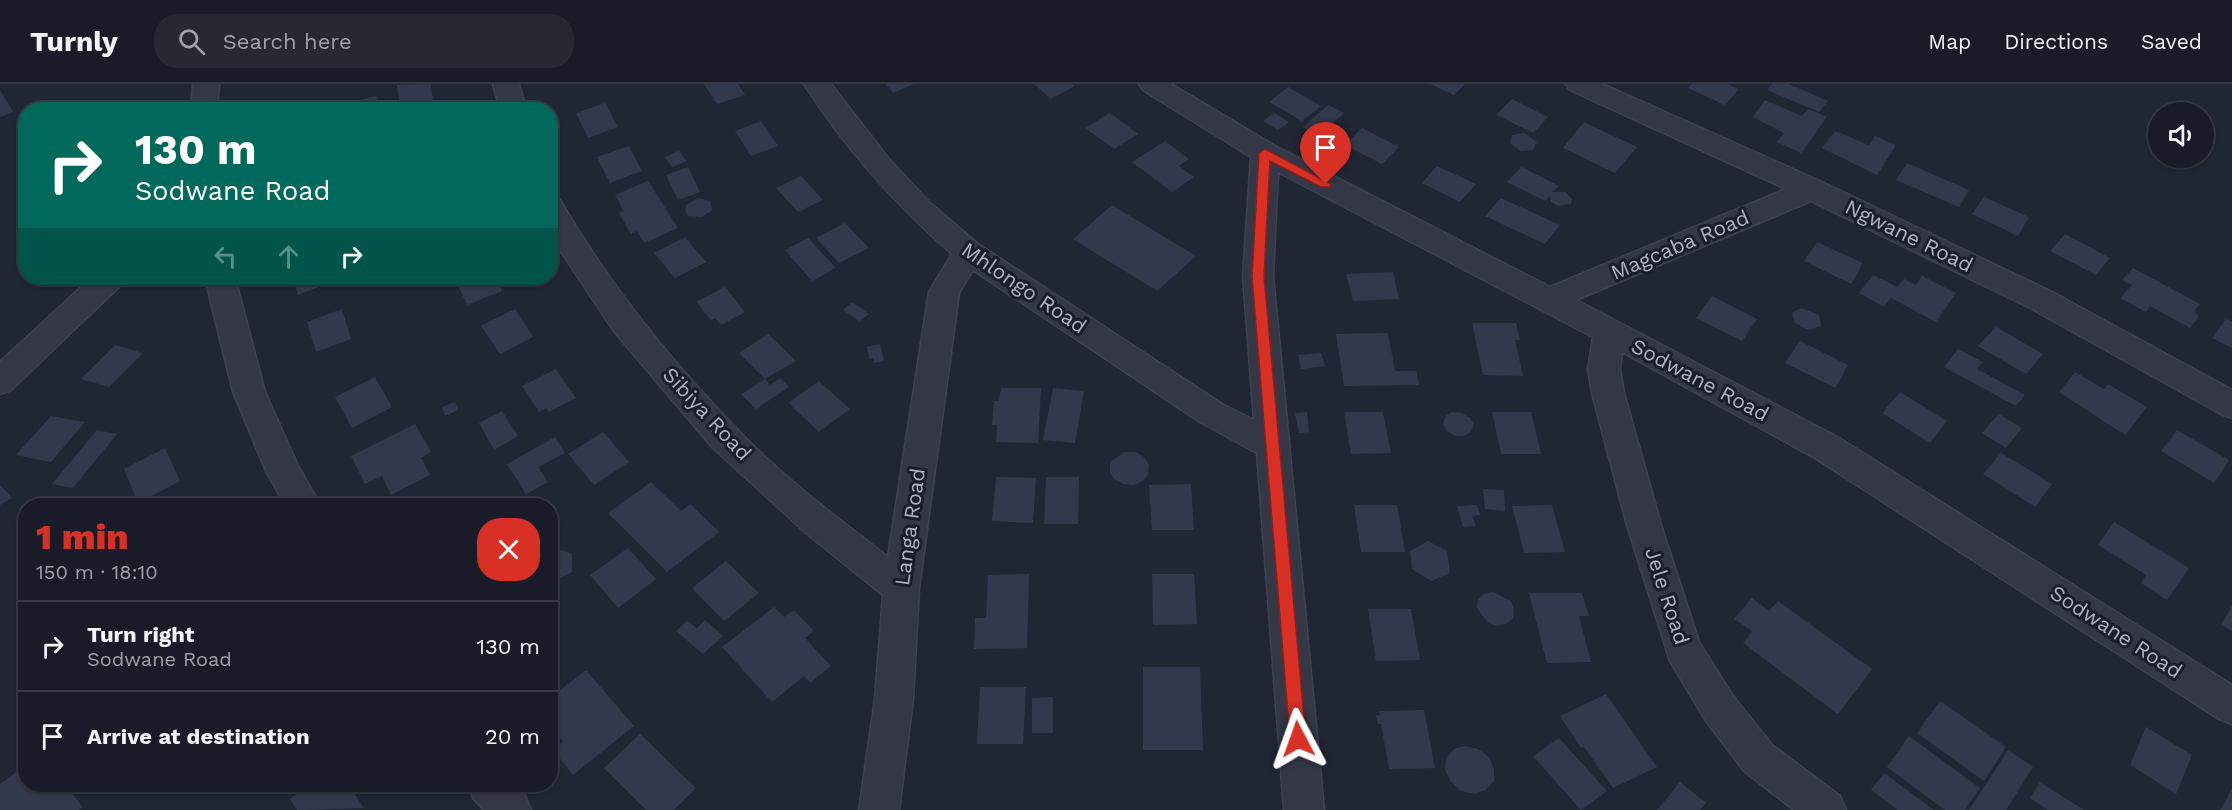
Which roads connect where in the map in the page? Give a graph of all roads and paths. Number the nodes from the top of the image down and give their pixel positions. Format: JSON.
{"nodes":[{"id":1,"x":206,"y":84,"type":"edge"},
{"id":2,"x":506,"y":84,"type":"edge"},
{"id":3,"x":817,"y":84,"type":"edge"},
{"id":4,"x":1152,"y":84,"type":"edge"},
{"id":5,"x":1579,"y":84,"type":"edge"},
{"id":6,"x":205,"y":102,"type":"edge"},
{"id":7,"x":511,"y":102,"type":"edge"},
{"id":8,"x":1265,"y":153,"type":"junction"},
{"id":9,"x":1812,"y":189,"type":"junction"},
{"id":10,"x":558,"y":225,"type":"edge"},
{"id":11,"x":968,"y":252,"type":"junction"},
{"id":12,"x":102,"y":285,"type":"edge"},
{"id":13,"x":222,"y":285,"type":"edge"},
{"id":14,"x":1548,"y":300,"type":"junction"},
{"id":15,"x":1609,"y":332,"type":"junction"},
{"id":16,"x":0,"y":381,"type":"edge"},
{"id":17,"x":2232,"y":405,"type":"edge"},
{"id":18,"x":1272,"y":446,"type":"junction"},
{"id":19,"x":299,"y":498,"type":"edge"},
{"id":20,"x":901,"y":588,"type":"junction"},
{"id":21,"x":2232,"y":706,"type":"edge"},
{"id":22,"x":494,"y":792,"type":"edge"},
{"id":23,"x":511,"y":810,"type":"edge"},
{"id":24,"x":879,"y":810,"type":"edge"},
{"id":25,"x":1304,"y":810,"type":"edge"},
{"id":26,"x":1826,"y":810,"type":"edge"}],
"edges":[{"from":1,"to":6,"type":"street"},
{"from":2,"to":7,"type":"street"},
{"from":3,"to":11,"type":"street","name":"Mhlongo Road"},
{"from":4,"to":8,"type":"street","name":"Sodwane Road"},
{"from":5,"to":9,"type":"street","name":"Ngwane Road"},
{"from":8,"to":14,"type":"street","name":"Sodwane Road"},
{"from":8,"to":18,"type":"street"},
{"from":9,"to":14,"type":"street","name":"Magcaba Road"},
{"from":9,"to":17,"type":"street","name":"Ngwane Road"},
{"from":10,"to":20,"type":"street","name":"Sibiya Road"},
{"from":11,"to":18,"type":"street","name":"Mhlongo Road"},
{"from":11,"to":20,"type":"street","name":"Langa Road"},
{"from":12,"to":16,"type":"street"},
{"from":13,"to":19,"type":"street"},
{"from":14,"to":15,"type":"street","name":"Sodwane Road"},
{"from":15,"to":21,"type":"street","name":"Sodwane Road"},
{"from":15,"to":26,"type":"street","name":"Jele Road"},
{"from":18,"to":25,"type":"street"},
{"from":20,"to":24,"type":"street","name":"Langa Road"},
{"from":22,"to":23,"type":"street"}]}
